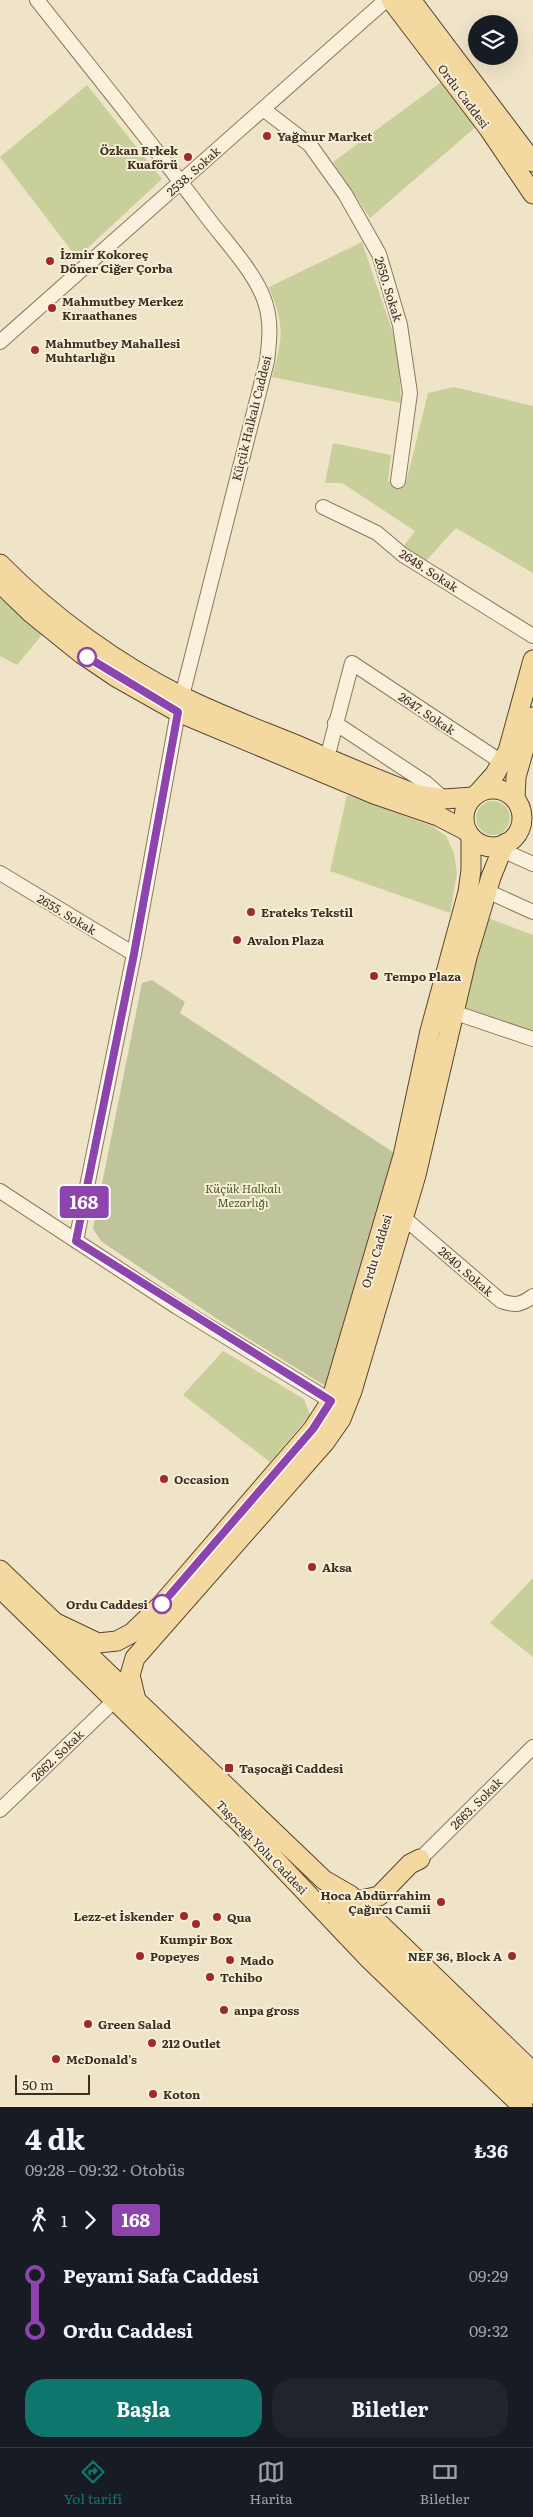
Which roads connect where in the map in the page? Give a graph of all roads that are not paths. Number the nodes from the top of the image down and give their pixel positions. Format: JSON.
{"nodes":[{"id":1,"x":37,"y":0,"type":"edge"},
{"id":2,"x":386,"y":0,"type":"edge"},
{"id":3,"x":391,"y":0,"type":"edge"},
{"id":4,"x":411,"y":0,"type":"edge"},
{"id":5,"x":263,"y":109,"type":"junction"},
{"id":6,"x":533,"y":162,"type":"edge"},
{"id":7,"x":180,"y":182,"type":"junction"},
{"id":8,"x":533,"y":194,"type":"edge"},
{"id":9,"x":1,"y":337,"type":"edge"},
{"id":10,"x":398,"y":481,"type":"dead end"},
{"id":11,"x":323,"y":507,"type":"dead end"},
{"id":12,"x":0,"y":564,"type":"edge"},
{"id":13,"x":0,"y":583,"type":"edge"},
{"id":14,"x":533,"y":636,"type":"edge"},
{"id":15,"x":533,"y":660,"type":"edge"},
{"id":16,"x":180,"y":704,"type":"junction"},
{"id":17,"x":533,"y":717,"type":"edge"},
{"id":18,"x":335,"y":723,"type":"junction"},
{"id":19,"x":327,"y":758,"type":"junction"},
{"id":20,"x":503,"y":763,"type":"junction"},
{"id":21,"x":476,"y":795,"type":"junction"},
{"id":22,"x":444,"y":799,"type":"junction"},
{"id":23,"x":522,"y":805,"type":"edge"},
{"id":24,"x":469,"y":834,"type":"junction"},
{"id":25,"x":533,"y":834,"type":"edge"},
{"id":26,"x":507,"y":844,"type":"junction"},
{"id":27,"x":533,"y":864,"type":"edge"},
{"id":28,"x":0,"y":874,"type":"edge"},
{"id":29,"x":487,"y":891,"type":"junction"},
{"id":30,"x":533,"y":912,"type":"edge"},
{"id":31,"x":134,"y":954,"type":"junction"},
{"id":32,"x":452,"y":1012,"type":"junction"},
{"id":33,"x":533,"y":1039,"type":"edge"},
{"id":34,"x":0,"y":1191,"type":"edge"},
{"id":35,"x":403,"y":1217,"type":"junction"},
{"id":36,"x":76,"y":1241,"type":"junction"},
{"id":37,"x":533,"y":1296,"type":"edge"},
{"id":38,"x":331,"y":1401,"type":"junction"},
{"id":39,"x":0,"y":1570,"type":"edge"},
{"id":40,"x":0,"y":1588,"type":"edge"},
{"id":41,"x":56,"y":1623,"type":"junction"},
{"id":42,"x":114,"y":1700,"type":"junction"},
{"id":43,"x":136,"y":1700,"type":"junction"},
{"id":44,"x":533,"y":1747,"type":"edge"},
{"id":45,"x":0,"y":1810,"type":"edge"},
{"id":46,"x":420,"y":1859,"type":"junction"},
{"id":47,"x":324,"y":1880,"type":"junction"},
{"id":48,"x":357,"y":1902,"type":"junction"},
{"id":49,"x":378,"y":1922,"type":"junction"},
{"id":50,"x":533,"y":2072,"type":"edge"},
{"id":51,"x":533,"y":2094,"type":"edge"},
{"id":52,"x":523,"y":2107,"type":"edge"}],
"edges":[{"from":1,"to":7,"type":"street","name":"Küçük Halkalı Caddesi"},
{"from":2,"to":5,"type":"street","name":"2538. Sokak"},
{"from":3,"to":8,"type":"main road","name":"Ordu Caddesi"},
{"from":4,"to":6,"type":"main road","name":"Ordu Caddesi"},
{"from":5,"to":7,"type":"street","name":"2538. Sokak"},
{"from":5,"to":10,"type":"street","name":"2650. Sokak"},
{"from":7,"to":9,"type":"street","name":"2538. Sokak"},
{"from":7,"to":16,"type":"street","name":"Küçük Halkalı Caddesi"},
{"from":11,"to":14,"type":"street","name":"2648. Sokak"},
{"from":12,"to":16,"type":"main road"},
{"from":13,"to":16,"type":"main road"},
{"from":15,"to":20,"type":"main road"},
{"from":16,"to":19,"type":"main road"},
{"from":16,"to":24,"type":"main road"},
{"from":16,"to":31,"type":"street","name":"Küçük Halkalı Caddesi"},
{"from":17,"to":23,"type":"main road"},
{"from":18,"to":19,"type":"street"},
{"from":18,"to":20,"type":"street","name":"2647. Sokak"},
{"from":18,"to":22,"type":"street"},
{"from":19,"to":22,"type":"main road"},
{"from":20,"to":21,"type":"main road"},
{"from":21,"to":22,"type":"main road"},
{"from":21,"to":23,"type":"main road"},
{"from":21,"to":24,"type":"main road"},
{"from":23,"to":26,"type":"main road"},
{"from":24,"to":26,"type":"main road"},
{"from":24,"to":38,"type":"main road","name":"Ordu Caddesi"},
{"from":25,"to":26,"type":"main road"},
{"from":26,"to":27,"type":"street"},
{"from":26,"to":29,"type":"main road","name":"Ordu Caddesi"},
{"from":28,"to":31,"type":"street","name":"2655. Sokak"},
{"from":29,"to":30,"type":"street"},
{"from":29,"to":32,"type":"main road","name":"Ordu Caddesi"},
{"from":31,"to":36,"type":"street","name":"Küçük Halkalı Caddesi"},
{"from":32,"to":33,"type":"street"},
{"from":32,"to":35,"type":"main road","name":"Ordu Caddesi"},
{"from":34,"to":36,"type":"street"},
{"from":35,"to":37,"type":"street","name":"2640. Sokak"},
{"from":35,"to":43,"type":"main road","name":"Ordu Caddesi"},
{"from":36,"to":38,"type":"street"},
{"from":38,"to":41,"type":"main road","name":"Ordu Caddesi"},
{"from":39,"to":41,"type":"main road","name":"Taşocağı Yolu Caddesi"},
{"from":40,"to":42,"type":"main road","name":"Taşocağı Yolu Caddesi"},
{"from":41,"to":43,"type":"main road","name":"Taşocağı Yolu Caddesi"},
{"from":42,"to":45,"type":"street","name":"2662. Sokak"},
{"from":42,"to":52,"type":"main road","name":"Taşocağı Yolu Caddesi"},
{"from":43,"to":47,"type":"main road","name":"Taşocağı Yolu Caddesi"},
{"from":44,"to":46,"type":"street","name":"2663. Sokak"},
{"from":46,"to":48,"type":"main road"},
{"from":46,"to":49,"type":"main road"},
{"from":47,"to":48,"type":"main road","name":"Taşocağı Yolu Caddesi"},
{"from":47,"to":51,"type":"main road"},
{"from":48,"to":49,"type":"main road","name":"Taşocağı Yolu Caddesi"},
{"from":49,"to":50,"type":"main road","name":"Taşocağı Yolu Caddesi"}]}
